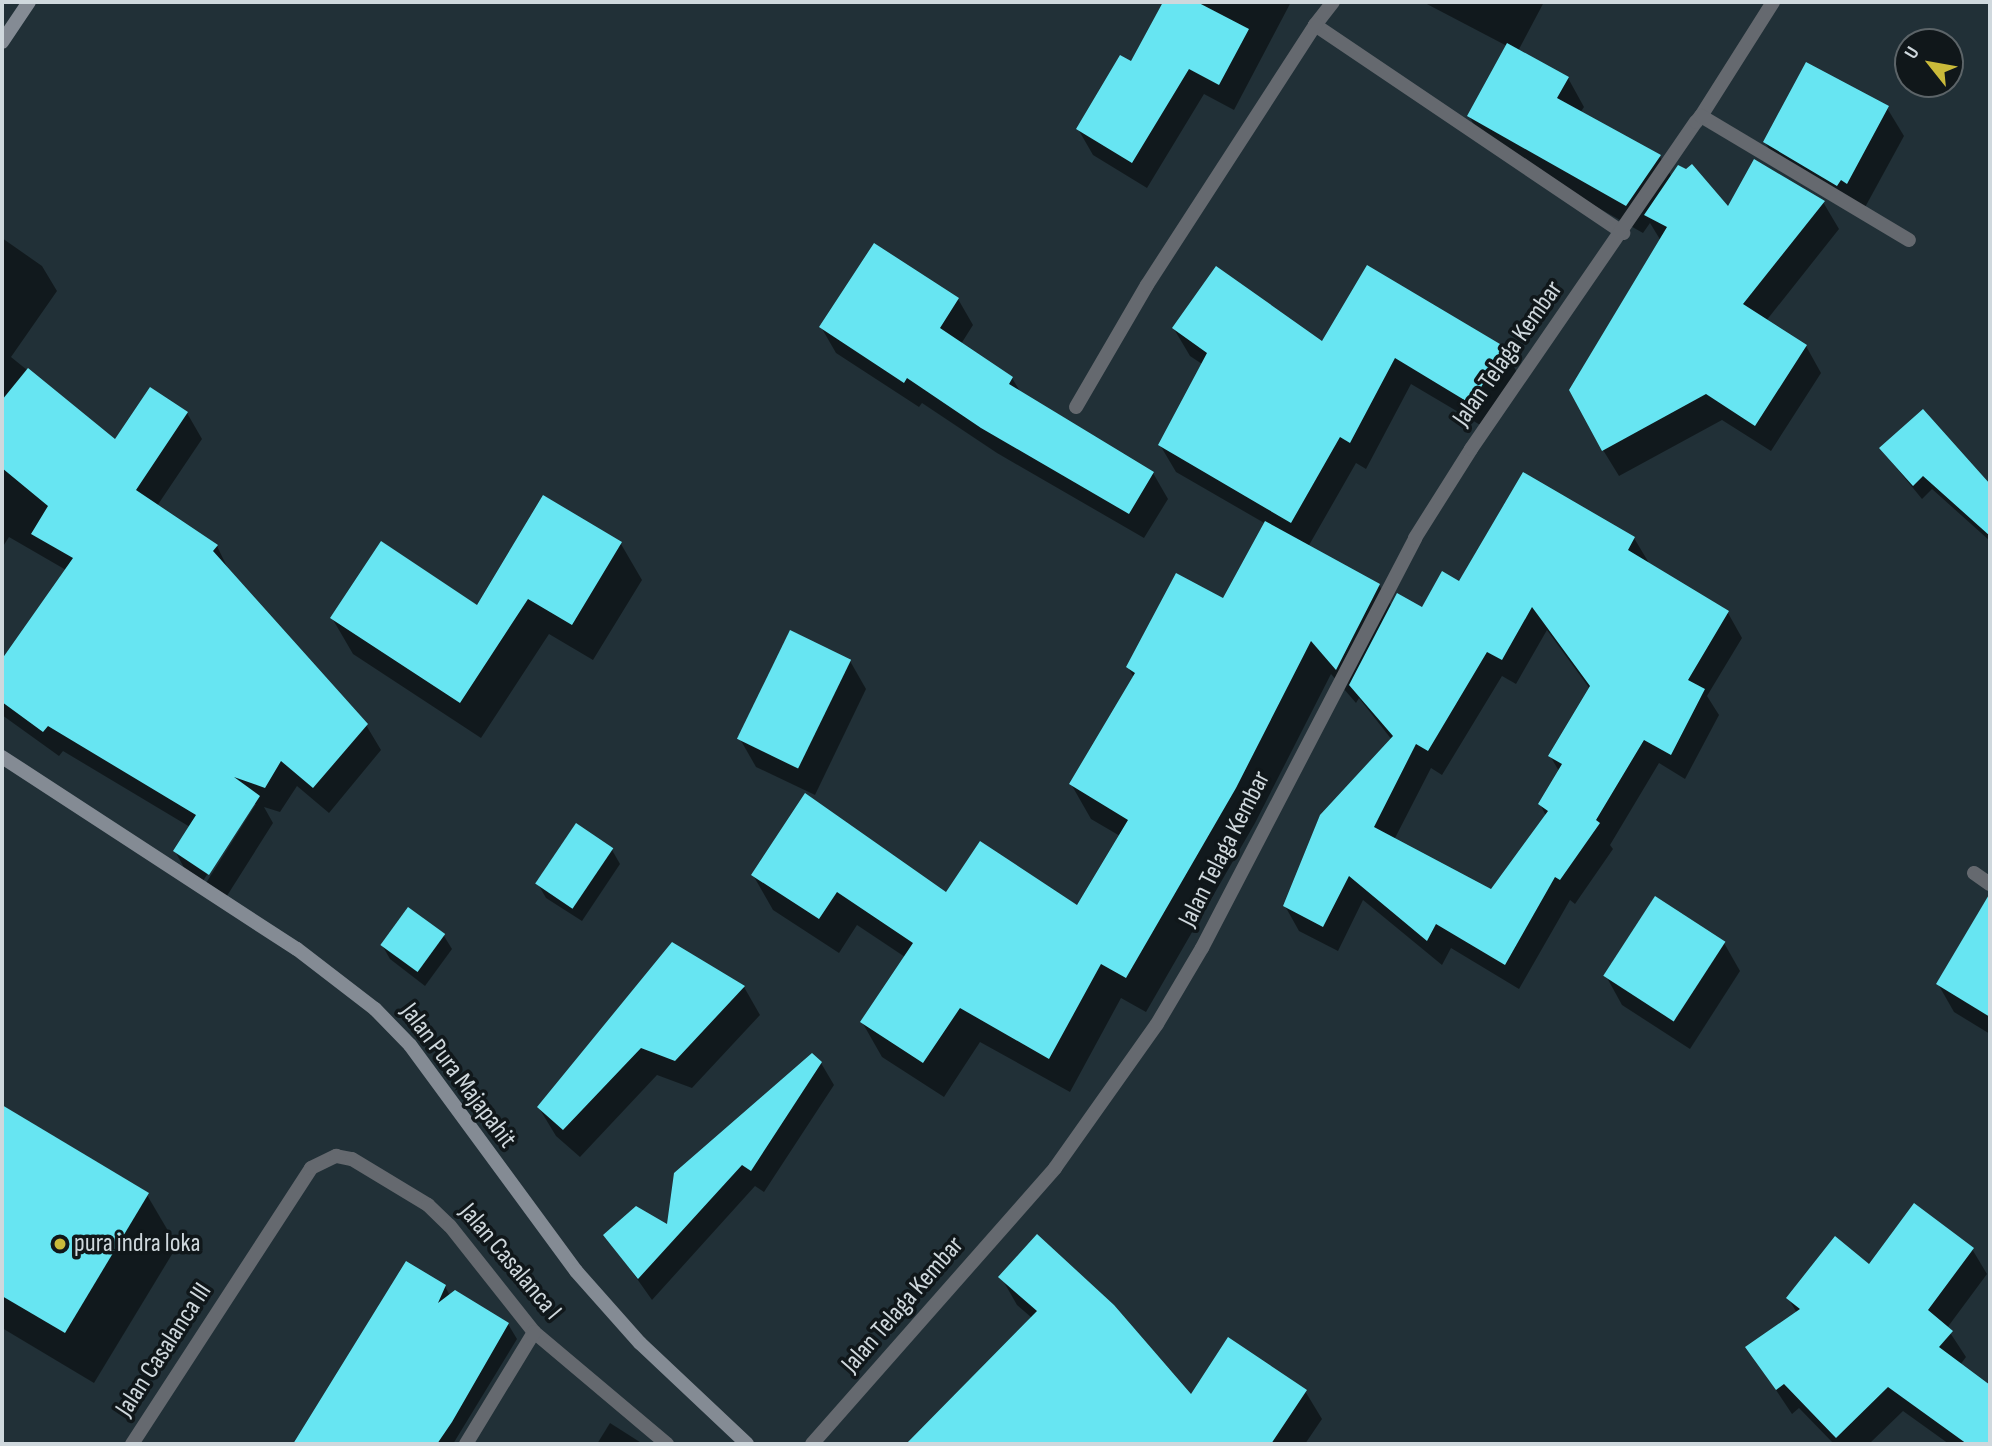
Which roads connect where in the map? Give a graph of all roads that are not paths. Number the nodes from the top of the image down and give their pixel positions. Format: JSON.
{"nodes":[{"id":1,"x":29,"y":2,"type":"edge"},
{"id":2,"x":1333,"y":2,"type":"edge"},
{"id":3,"x":1773,"y":2,"type":"edge"},
{"id":4,"x":1315,"y":25,"type":"junction"},
{"id":5,"x":2,"y":42,"type":"edge"},
{"id":6,"x":1701,"y":116,"type":"junction"},
{"id":7,"x":1623,"y":233,"type":"junction"},
{"id":8,"x":1909,"y":240,"type":"dead end"},
{"id":9,"x":1076,"y":407,"type":"dead end"},
{"id":10,"x":2,"y":757,"type":"edge"},
{"id":11,"x":1974,"y":873,"type":"dead end"},
{"id":12,"x":1990,"y":884,"type":"edge"},
{"id":13,"x":305,"y":1178,"type":"joint"},
{"id":14,"x":534,"y":1332,"type":"junction"},
{"id":15,"x":132,"y":1444,"type":"edge"},
{"id":16,"x":467,"y":1444,"type":"edge"},
{"id":17,"x":667,"y":1444,"type":"edge"},
{"id":18,"x":747,"y":1444,"type":"edge"},
{"id":19,"x":813,"y":1444,"type":"edge"}],
"edges":[{"from":1,"to":5,"type":"street"},
{"from":2,"to":4,"type":"street"},
{"from":3,"to":6,"type":"street","name":"Jalan Telaga Kembar"},
{"from":4,"to":7,"type":"street"},
{"from":4,"to":9,"type":"street"},
{"from":6,"to":7,"type":"street","name":"Jalan Telaga Kembar"},
{"from":6,"to":8,"type":"street"},
{"from":7,"to":19,"type":"street","name":"Jalan Telaga Kembar"},
{"from":10,"to":18,"type":"street","name":"Jalan Pura Majapahit"},
{"from":11,"to":12,"type":"street"},
{"from":13,"to":14,"type":"street","name":"Jalan Casalanca I"},
{"from":13,"to":15,"type":"street","name":"Jalan Casalanca III"},
{"from":14,"to":16,"type":"street"},
{"from":14,"to":17,"type":"street","name":"Jalan Casalanca I"}]}
